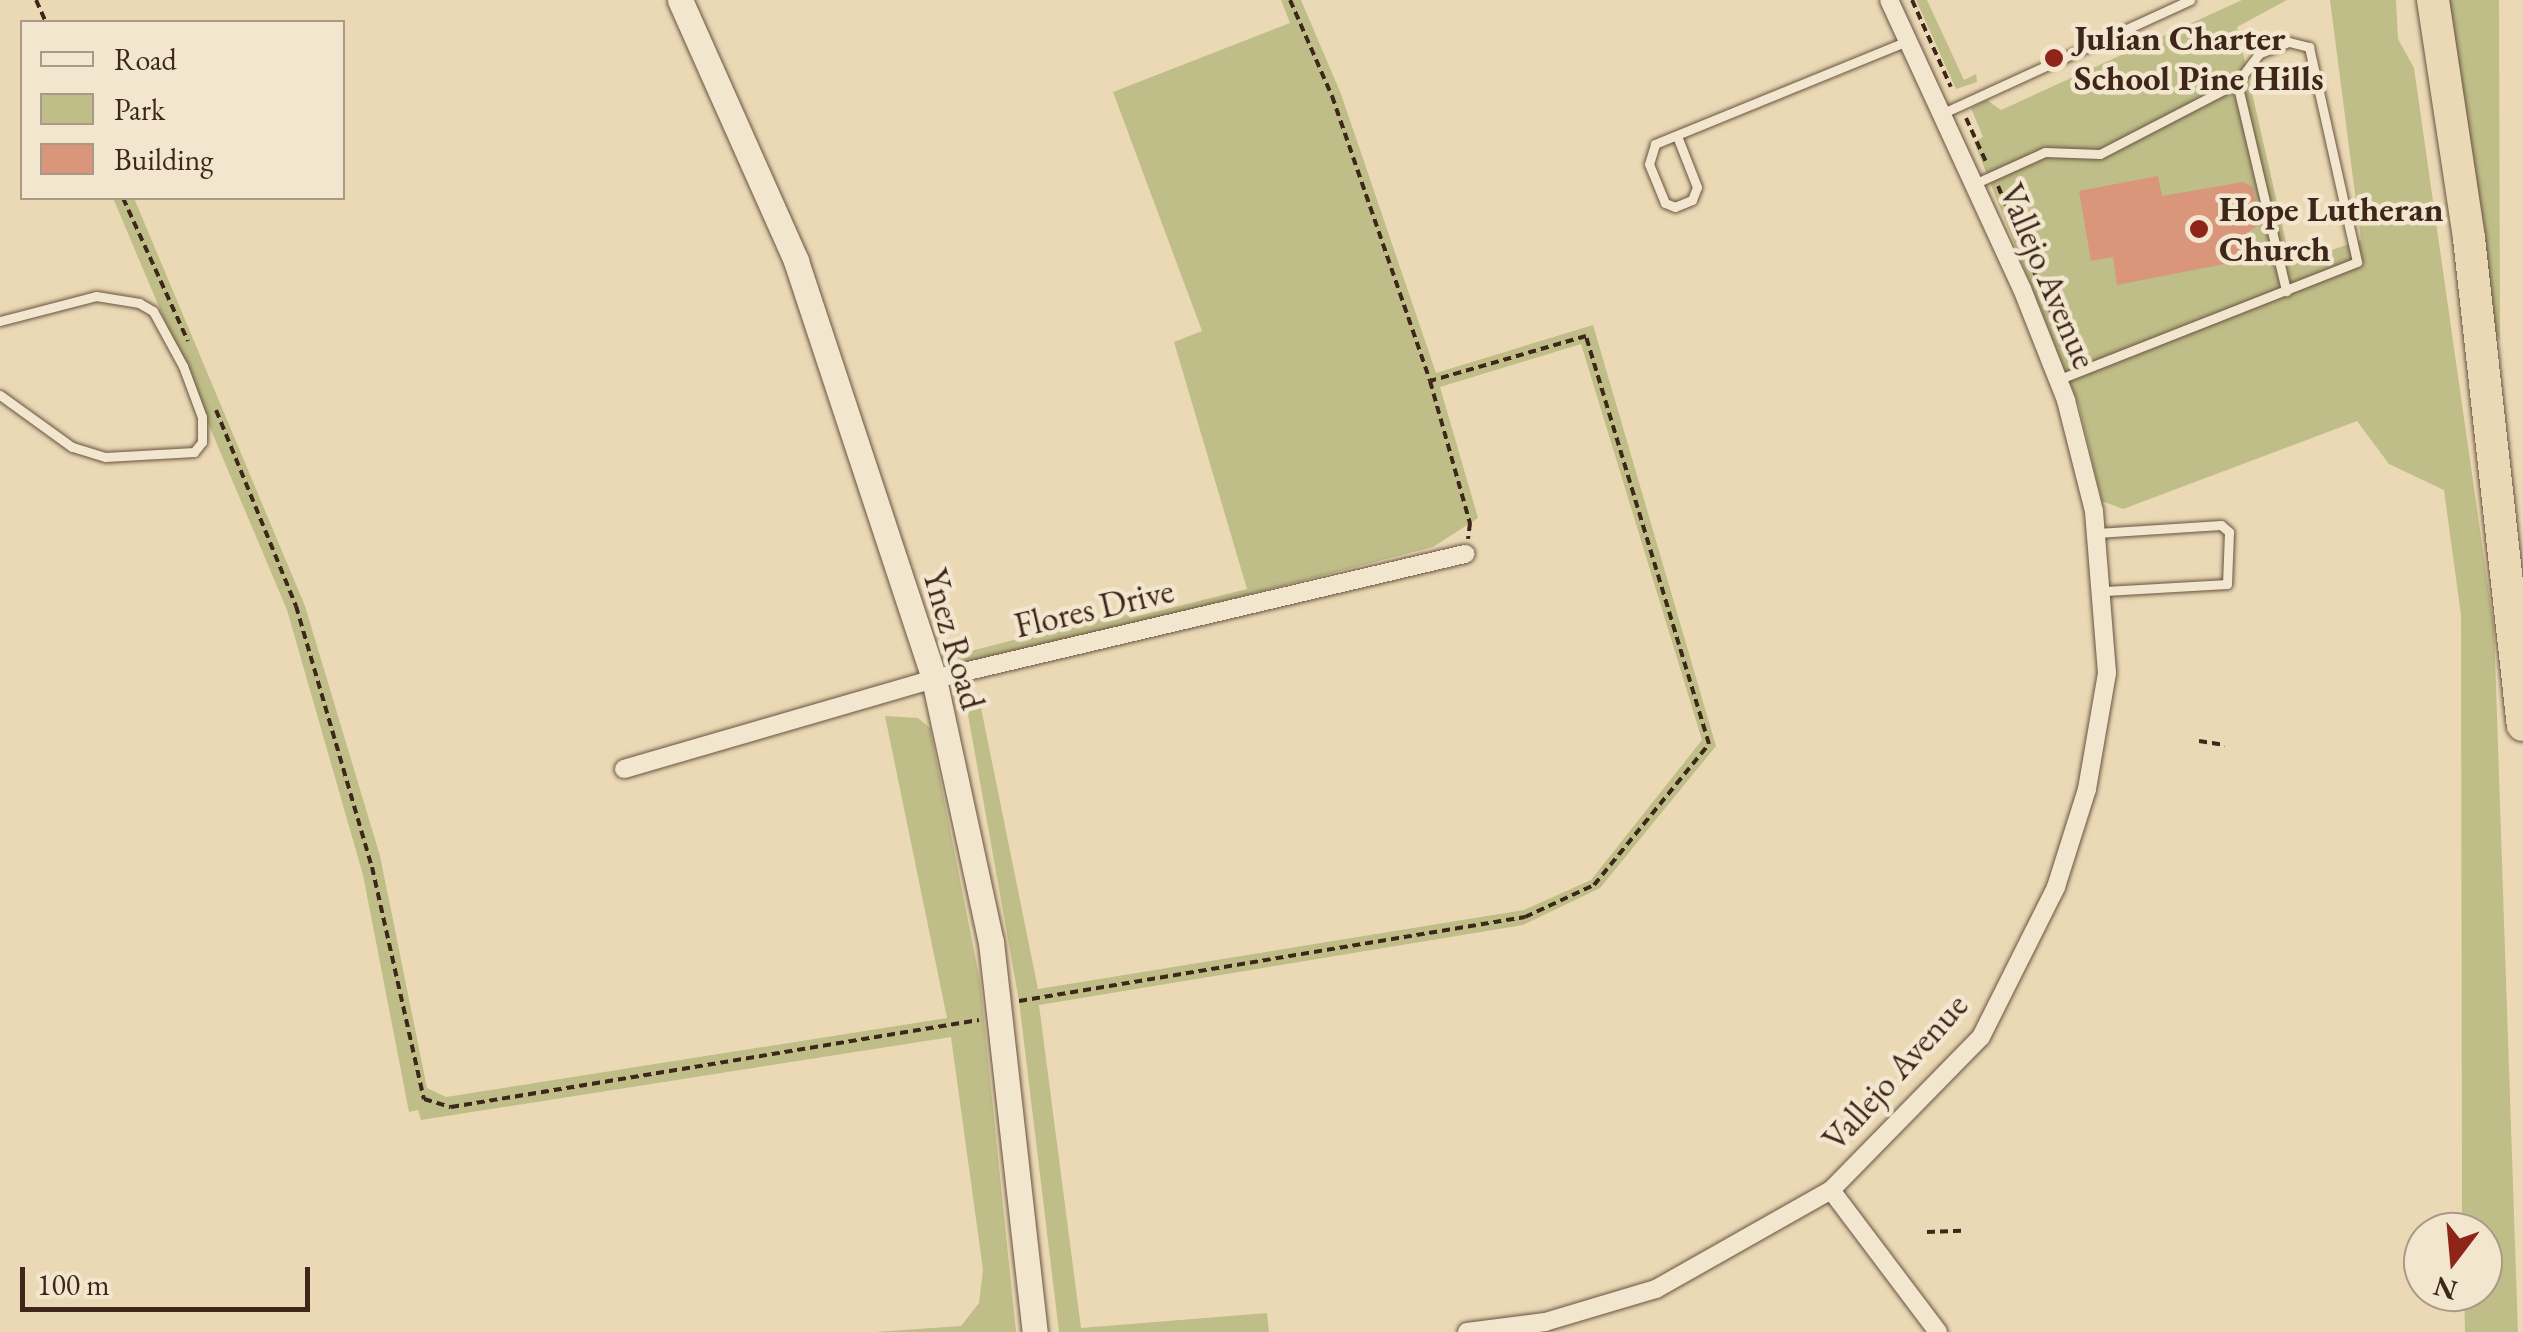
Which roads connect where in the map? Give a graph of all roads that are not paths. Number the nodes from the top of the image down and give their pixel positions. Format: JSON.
{"nodes":[{"id":1,"x":680,"y":0,"type":"edge"},
{"id":2,"x":1889,"y":0,"type":"edge"},
{"id":3,"x":2190,"y":0,"type":"edge"},
{"id":4,"x":2432,"y":0,"type":"edge"},
{"id":5,"x":1908,"y":40,"type":"junction"},
{"id":6,"x":2237,"y":83,"type":"junction"},
{"id":7,"x":1941,"y":114,"type":"junction"},
{"id":8,"x":1677,"y":136,"type":"junction"},
{"id":9,"x":1974,"y":184,"type":"junction"},
{"id":10,"x":2286,"y":291,"type":"junction"},
{"id":11,"x":0,"y":321,"type":"edge"},
{"id":12,"x":2058,"y":380,"type":"junction"},
{"id":13,"x":0,"y":395,"type":"edge"},
{"id":14,"x":2097,"y":533,"type":"junction"},
{"id":15,"x":1465,"y":554,"type":"road end"},
{"id":16,"x":2105,"y":591,"type":"junction"},
{"id":17,"x":934,"y":680,"type":"junction"},
{"id":18,"x":2523,"y":724,"type":"edge"},
{"id":19,"x":624,"y":769,"type":"dead end"},
{"id":20,"x":1831,"y":1190,"type":"junction"},
{"id":21,"x":1035,"y":1332,"type":"edge"},
{"id":22,"x":1467,"y":1332,"type":"edge"},
{"id":23,"x":1938,"y":1332,"type":"edge"}],
"edges":[{"from":1,"to":17,"type":"main road","name":"Ynez Road"},
{"from":2,"to":5,"type":"street","name":"Vallejo Avenue"},
{"from":3,"to":7,"type":"lane"},
{"from":4,"to":18,"type":"highway"},
{"from":5,"to":7,"type":"street","name":"Vallejo Avenue"},
{"from":5,"to":8,"type":"lane"},
{"from":6,"to":9,"type":"lane"},
{"from":6,"to":10,"type":"lane"},
{"from":6,"to":10,"type":"lane"},
{"from":7,"to":9,"type":"street","name":"Vallejo Avenue"},
{"from":8,"to":8,"type":"lane"},
{"from":9,"to":12,"type":"street","name":"Vallejo Avenue"},
{"from":10,"to":12,"type":"lane"},
{"from":11,"to":13,"type":"lane"},
{"from":12,"to":14,"type":"street","name":"Vallejo Avenue"},
{"from":14,"to":16,"type":"street","name":"Vallejo Avenue"},
{"from":14,"to":16,"type":"lane"},
{"from":15,"to":17,"type":"street","name":"Flores Drive"},
{"from":16,"to":20,"type":"street","name":"Vallejo Avenue"},
{"from":17,"to":19,"type":"street","name":"Flores Drive"},
{"from":17,"to":21,"type":"main road","name":"Ynez Road"},
{"from":20,"to":22,"type":"street","name":"Vallejo Avenue"},
{"from":20,"to":23,"type":"street"}]}
